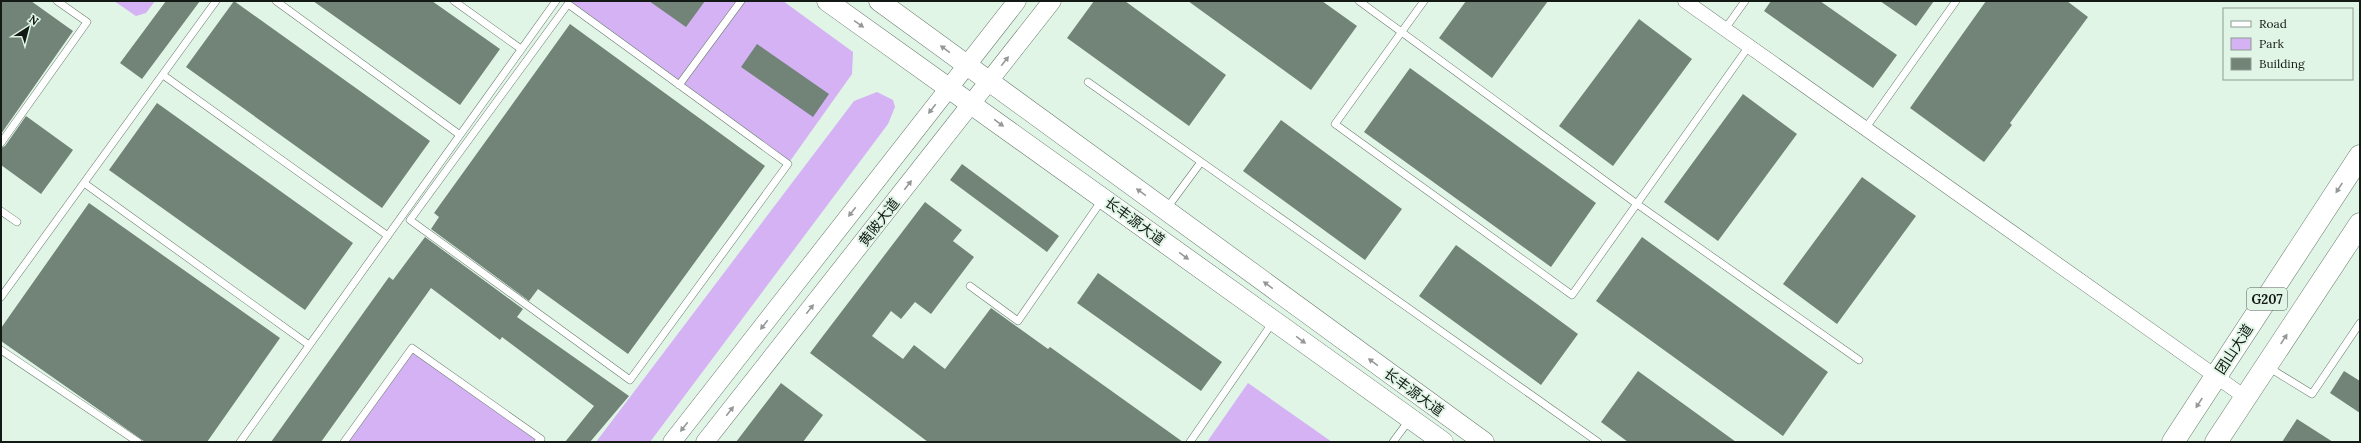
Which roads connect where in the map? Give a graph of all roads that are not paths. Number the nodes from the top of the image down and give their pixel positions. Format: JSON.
{"nodes":[{"id":1,"x":57,"y":1,"type":"edge"},
{"id":2,"x":216,"y":1,"type":"edge"},
{"id":3,"x":276,"y":1,"type":"edge"},
{"id":4,"x":556,"y":1,"type":"edge"},
{"id":5,"x":740,"y":1,"type":"edge"},
{"id":6,"x":827,"y":1,"type":"edge"},
{"id":7,"x":879,"y":1,"type":"edge"},
{"id":8,"x":1016,"y":1,"type":"edge"},
{"id":9,"x":1052,"y":1,"type":"edge"},
{"id":10,"x":1359,"y":1,"type":"edge"},
{"id":11,"x":1424,"y":1,"type":"edge"},
{"id":12,"x":1685,"y":1,"type":"edge"},
{"id":13,"x":1745,"y":1,"type":"edge"},
{"id":14,"x":1956,"y":1,"type":"edge"},
{"id":15,"x":456,"y":2,"type":"edge"},
{"id":16,"x":1724,"y":29,"type":"junction"},
{"id":17,"x":1402,"y":31,"type":"junction"},
{"id":18,"x":1749,"y":46,"type":"junction"},
{"id":19,"x":521,"y":49,"type":"junction"},
{"id":20,"x":967,"y":64,"type":"junction"},
{"id":21,"x":163,"y":75,"type":"junction"},
{"id":22,"x":989,"y":81,"type":"junction"},
{"id":23,"x":1088,"y":82,"type":"dead end"},
{"id":24,"x":679,"y":85,"type":"junction"},
{"id":25,"x":949,"y":88,"type":"junction"},
{"id":26,"x":972,"y":104,"type":"junction"},
{"id":27,"x":1865,"y":129,"type":"junction"},
{"id":28,"x":460,"y":135,"type":"junction"},
{"id":29,"x":1,"y":143,"type":"edge"},
{"id":30,"x":2360,"y":156,"type":"edge"},
{"id":31,"x":1201,"y":162,"type":"junction"},
{"id":32,"x":84,"y":183,"type":"junction"},
{"id":33,"x":1103,"y":198,"type":"junction"},
{"id":34,"x":1637,"y":204,"type":"junction"},
{"id":35,"x":1166,"y":210,"type":"junction"},
{"id":36,"x":1,"y":211,"type":"edge"},
{"id":37,"x":17,"y":222,"type":"dead end"},
{"id":38,"x":2360,"y":224,"type":"edge"},
{"id":39,"x":388,"y":236,"type":"junction"},
{"id":40,"x":970,"y":286,"type":"dead end"},
{"id":41,"x":1,"y":297,"type":"edge"},
{"id":42,"x":1274,"y":321,"type":"junction"},
{"id":43,"x":2360,"y":323,"type":"edge"},
{"id":44,"x":309,"y":345,"type":"junction"},
{"id":45,"x":1,"y":350,"type":"edge"},
{"id":46,"x":1860,"y":360,"type":"dead end"},
{"id":47,"x":2266,"y":366,"type":"junction"},
{"id":48,"x":2215,"y":378,"type":"junction"},
{"id":49,"x":2245,"y":397,"type":"junction"},
{"id":50,"x":1410,"y":419,"type":"junction"},
{"id":51,"x":138,"y":442,"type":"edge"},
{"id":52,"x":240,"y":442,"type":"edge"},
{"id":53,"x":344,"y":442,"type":"edge"},
{"id":54,"x":538,"y":442,"type":"edge"},
{"id":55,"x":672,"y":442,"type":"edge"},
{"id":56,"x":706,"y":442,"type":"edge"},
{"id":57,"x":1190,"y":442,"type":"edge"},
{"id":58,"x":1394,"y":442,"type":"edge"},
{"id":59,"x":1443,"y":442,"type":"edge"},
{"id":60,"x":1484,"y":442,"type":"edge"},
{"id":61,"x":1598,"y":442,"type":"edge"},
{"id":62,"x":2173,"y":442,"type":"edge"},
{"id":63,"x":2216,"y":442,"type":"edge"}],
"edges":[{"from":1,"to":29,"type":"lane"},
{"from":2,"to":21,"type":"lane"},
{"from":3,"to":28,"type":"lane"},
{"from":4,"to":19,"type":"lane"},
{"from":5,"to":24,"type":"lane"},
{"from":6,"to":25,"type":"main road","name":"长丰源大道","one_way":true},
{"from":20,"to":7,"type":"main road","name":"长丰源大道","one_way":true},
{"from":8,"to":20,"type":"street","name":"黄陂大道"},
{"from":22,"to":9,"type":"street","name":"黄陂大道","one_way":true},
{"from":10,"to":17,"type":"lane"},
{"from":11,"to":17,"type":"lane"},
{"from":12,"to":16,"type":"street"},
{"from":13,"to":16,"type":"lane"},
{"from":14,"to":27,"type":"lane"},
{"from":15,"to":19,"type":"lane"},
{"from":16,"to":18,"type":"street"},
{"from":17,"to":34,"type":"lane"},
{"from":17,"to":34,"type":"lane"},
{"from":18,"to":27,"type":"street"},
{"from":18,"to":34,"type":"lane"},
{"from":19,"to":28,"type":"lane"},
{"from":20,"to":22,"type":"main road","name":"长丰源大道"},
{"from":20,"to":25,"type":"street","name":"黄陂大道"},
{"from":21,"to":32,"type":"lane"},
{"from":21,"to":39,"type":"lane"},
{"from":22,"to":26,"type":"street","name":"黄陂大道"},
{"from":35,"to":22,"type":"main road","name":"长丰源大道","one_way":true},
{"from":23,"to":31,"type":"lane"},
{"from":24,"to":24,"type":"lane"},
{"from":25,"to":26,"type":"main road","name":"长丰源大道"},
{"from":25,"to":55,"type":"street","name":"黄陂大道","one_way":true},
{"from":26,"to":33,"type":"main road","name":"长丰源大道","one_way":true},
{"from":56,"to":26,"type":"street","name":"黄陂大道","one_way":true},
{"from":27,"to":48,"type":"street"},
{"from":28,"to":39,"type":"lane"},
{"from":30,"to":48,"type":"highway","name":"团山大道","number":"G207","one_way":true},
{"from":31,"to":35,"type":"lane"},
{"from":31,"to":61,"type":"lane"},
{"from":32,"to":41,"type":"lane"},
{"from":32,"to":44,"type":"lane"},
{"from":33,"to":40,"type":"lane"},
{"from":33,"to":42,"type":"main road","name":"长丰源大道","one_way":true},
{"from":34,"to":46,"type":"lane"},
{"from":60,"to":35,"type":"main road","name":"长丰源大道","one_way":true},
{"from":36,"to":37,"type":"lane"},
{"from":47,"to":38,"type":"highway","number":"G207","one_way":true},
{"from":39,"to":44,"type":"lane"},
{"from":42,"to":50,"type":"main road","name":"长丰源大道","one_way":true},
{"from":42,"to":57,"type":"lane"},
{"from":43,"to":47,"type":"lane"},
{"from":44,"to":52,"type":"lane"},
{"from":45,"to":51,"type":"lane"},
{"from":47,"to":49,"type":"highway","number":"G207"},
{"from":48,"to":49,"type":"street"},
{"from":48,"to":62,"type":"highway","name":"团山大道","number":"G207","one_way":true},
{"from":49,"to":63,"type":"highway","number":"G207"},
{"from":50,"to":58,"type":"lane"},
{"from":50,"to":59,"type":"main road","name":"长丰源大道"},
{"from":53,"to":54,"type":"lane"}]}
